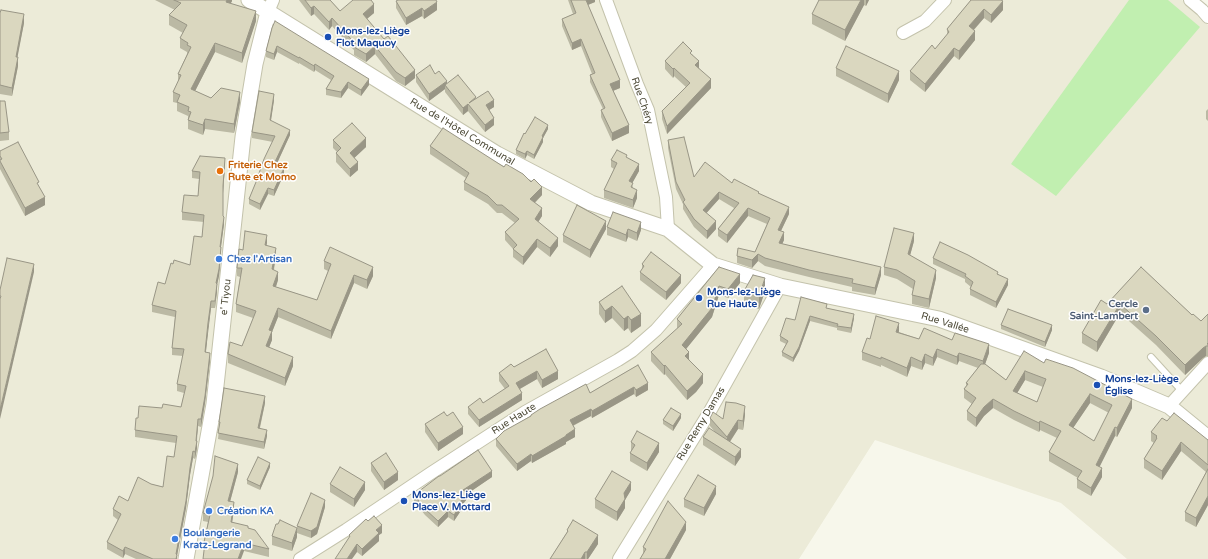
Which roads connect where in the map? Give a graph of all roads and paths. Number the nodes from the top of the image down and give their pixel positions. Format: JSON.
{"nodes":[{"id":1,"x":250,"y":0,"type":"edge"},
{"id":2,"x":606,"y":0,"type":"edge"},
{"id":3,"x":945,"y":0,"type":"edge"},
{"id":4,"x":1190,"y":0,"type":"edge"},
{"id":5,"x":268,"y":4,"type":"edge"},
{"id":6,"x":1208,"y":17,"type":"edge"},
{"id":7,"x":903,"y":33,"type":"dead end"},
{"id":8,"x":668,"y":229,"type":"junction"},
{"id":9,"x":713,"y":265,"type":"junction"},
{"id":10,"x":780,"y":286,"type":"junction"},
{"id":11,"x":1151,"y":357,"type":"dead end"},
{"id":12,"x":1208,"y":363,"type":"edge"},
{"id":13,"x":1182,"y":391,"type":"junction"},
{"id":14,"x":1169,"y":406,"type":"junction"},
{"id":15,"x":1208,"y":438,"type":"edge"},
{"id":16,"x":186,"y":559,"type":"edge"},
{"id":17,"x":300,"y":559,"type":"edge"},
{"id":18,"x":619,"y":559,"type":"edge"}],
"edges":[{"from":1,"to":5,"type":"street","name":"Rue de l'Hôtel Communal"},
{"from":2,"to":8,"type":"street","name":"Rue Chéry"},
{"from":3,"to":7,"type":"street"},
{"from":4,"to":6,"type":"street"},
{"from":5,"to":8,"type":"street","name":"Rue de l'Hôtel Communal"},
{"from":5,"to":16,"type":"street","name":"e' Tiyou"},
{"from":8,"to":9,"type":"street"},
{"from":9,"to":10,"type":"street","name":"Rue Vallée"},
{"from":9,"to":17,"type":"street","name":"Rue Haute"},
{"from":10,"to":14,"type":"street","name":"Rue Vallée"},
{"from":10,"to":18,"type":"street","name":"Rue Remy Damas"},
{"from":11,"to":13,"type":"lane"},
{"from":12,"to":13,"type":"street"},
{"from":13,"to":14,"type":"street"},
{"from":14,"to":15,"type":"street","name":"Rue Vallée"}]}
